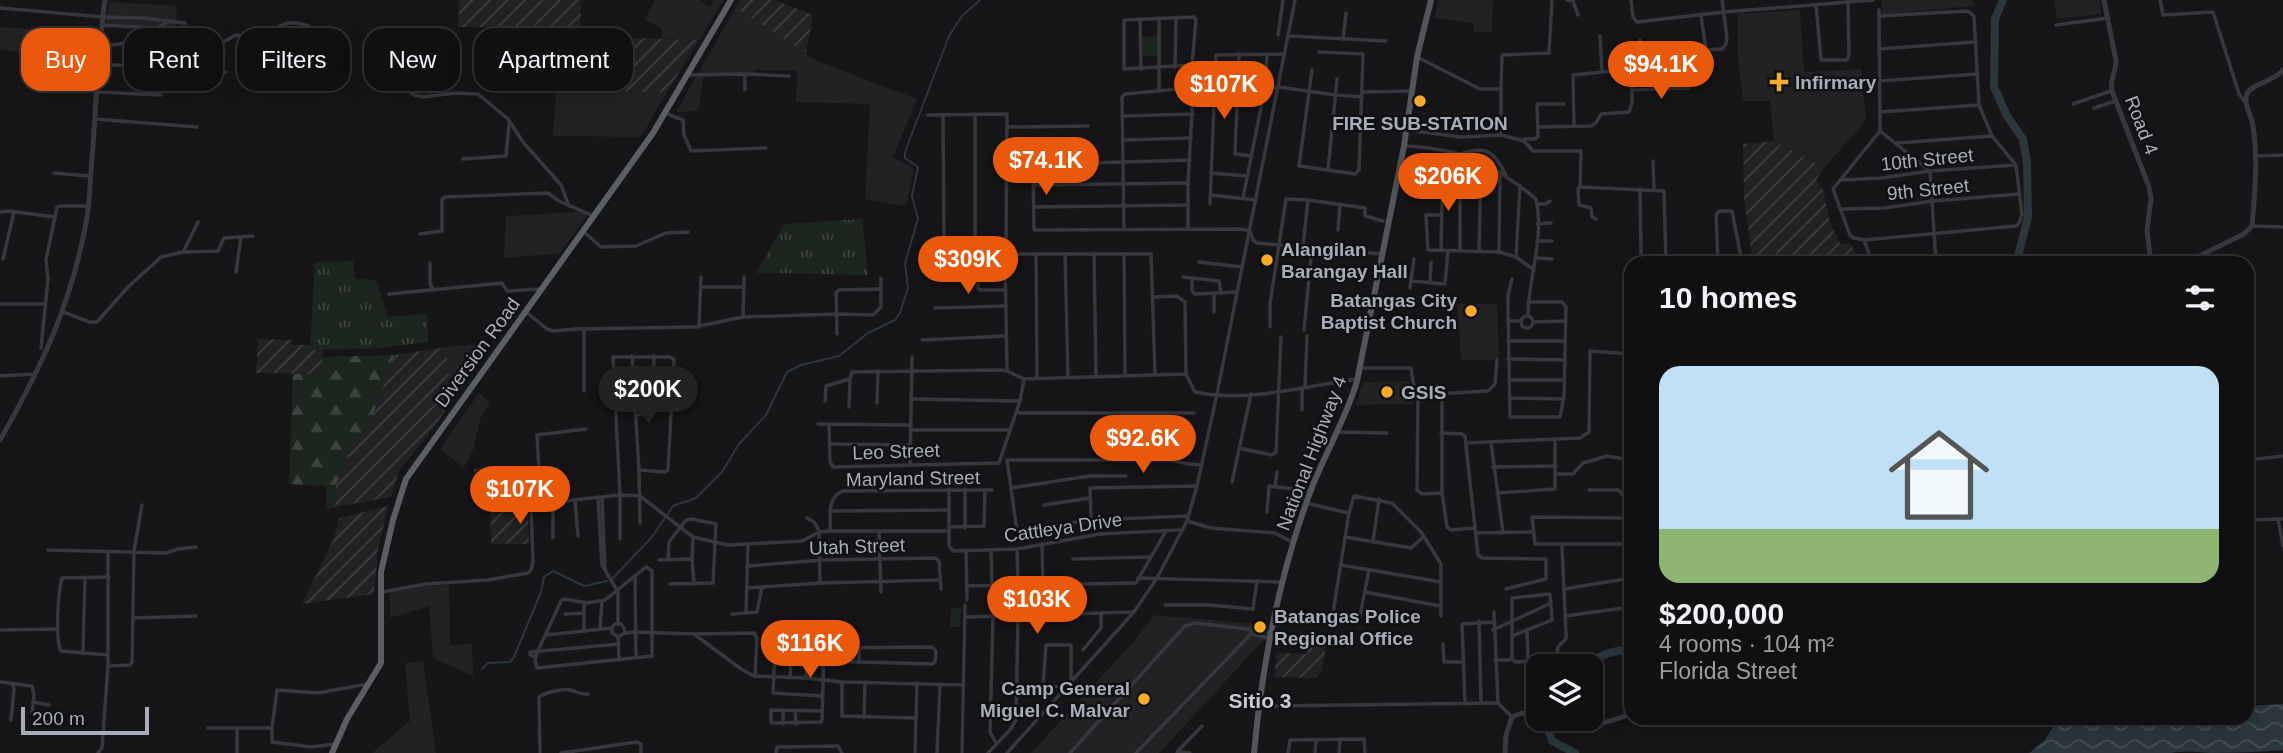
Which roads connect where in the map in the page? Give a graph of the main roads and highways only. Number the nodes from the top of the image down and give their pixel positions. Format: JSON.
{"nodes":[{"id":1,"x":1431,"y":0,"type":"edge"},
{"id":2,"x":729,"y":1,"type":"edge"},
{"id":3,"x":332,"y":753,"type":"edge"},
{"id":4,"x":1254,"y":753,"type":"edge"}],
"edges":[{"from":1,"to":4,"type":"main road","name":"National Highway 4"},
{"from":2,"to":3,"type":"highway","name":"Diversion Road"}]}
